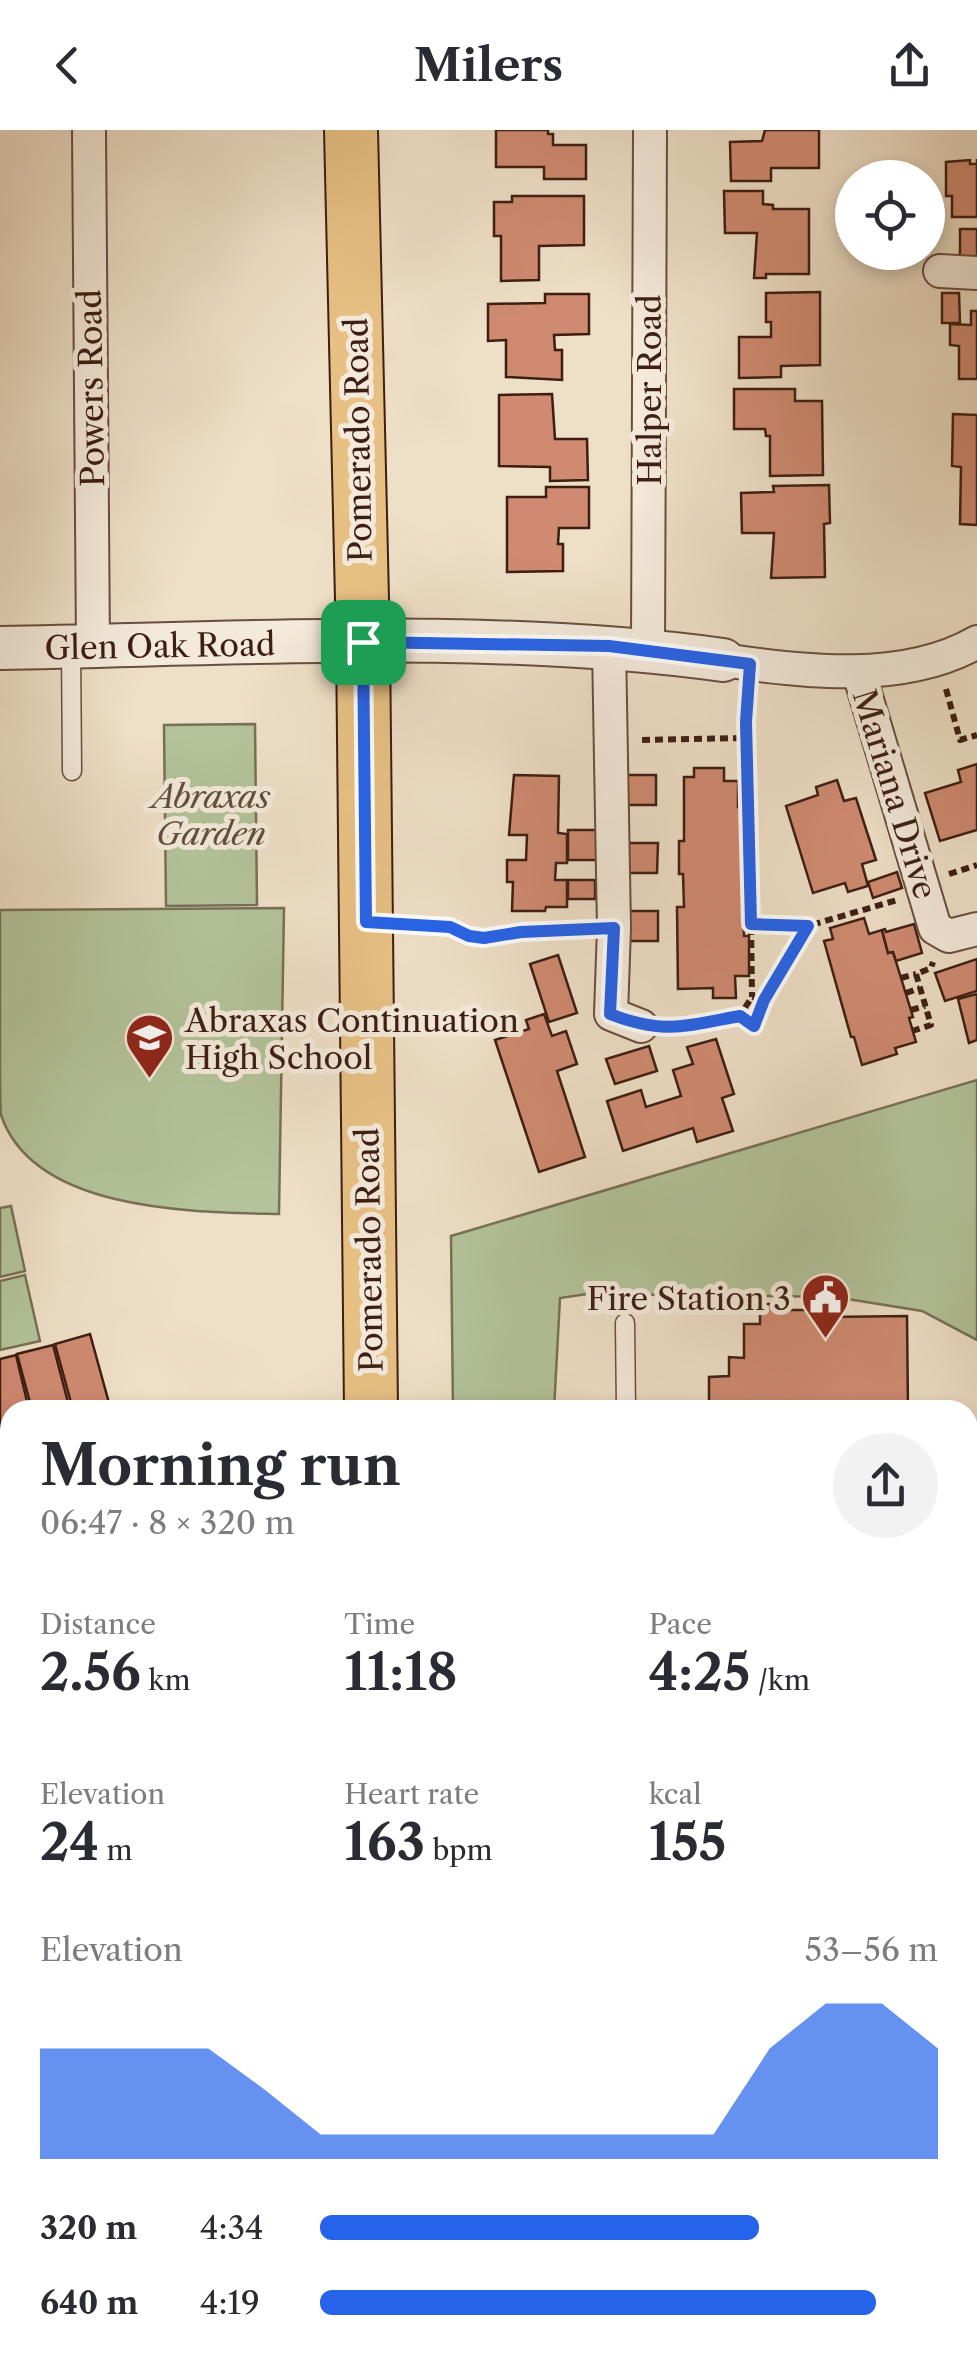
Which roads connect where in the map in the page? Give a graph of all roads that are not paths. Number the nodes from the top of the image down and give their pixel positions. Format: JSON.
{"nodes":[{"id":1,"x":89,"y":130,"type":"edge"},
{"id":2,"x":351,"y":130,"type":"edge"},
{"id":3,"x":650,"y":130,"type":"edge"},
{"id":4,"x":940,"y":271,"type":"dead end"},
{"id":5,"x":977,"y":273,"type":"edge"},
{"id":6,"x":363,"y":642,"type":"junction"},
{"id":7,"x":977,"y":642,"type":"edge"},
{"id":8,"x":82,"y":647,"type":"junction"},
{"id":9,"x":0,"y":648,"type":"edge"},
{"id":10,"x":628,"y":648,"type":"junction"},
{"id":11,"x":736,"y":662,"type":"joint"},
{"id":12,"x":859,"y":673,"type":"junction"},
{"id":13,"x":72,"y":771,"type":"dead end"},
{"id":14,"x":977,"y":929,"type":"edge"},
{"id":15,"x":641,"y":1026,"type":"road end"},
{"id":16,"x":625,"y":1323,"type":"dead end"},
{"id":17,"x":371,"y":1400,"type":"edge"},
{"id":18,"x":626,"y":1400,"type":"edge"}],
"edges":[{"from":1,"to":8,"type":"street","name":"Powers Road"},
{"from":2,"to":6,"type":"main road","name":"Pomerado Road"},
{"from":3,"to":10,"type":"street","name":"Halper Road"},
{"from":4,"to":5,"type":"street"},
{"from":6,"to":8,"type":"street","name":"Glen Oak Road"},
{"from":6,"to":10,"type":"street","name":"Glen Oak Road"},
{"from":6,"to":17,"type":"main road","name":"Pomerado Road"},
{"from":7,"to":12,"type":"street","name":"Glen Oak Road"},
{"from":8,"to":9,"type":"street","name":"Glen Oak Road"},
{"from":8,"to":13,"type":"lane"},
{"from":10,"to":11,"type":"street","name":"Glen Oak Road"},
{"from":10,"to":15,"type":"street","name":"Halper Road"},
{"from":11,"to":12,"type":"street","name":"Glen Oak Road"},
{"from":12,"to":14,"type":"street","name":"Mariana Drive"},
{"from":16,"to":18,"type":"lane"}]}
